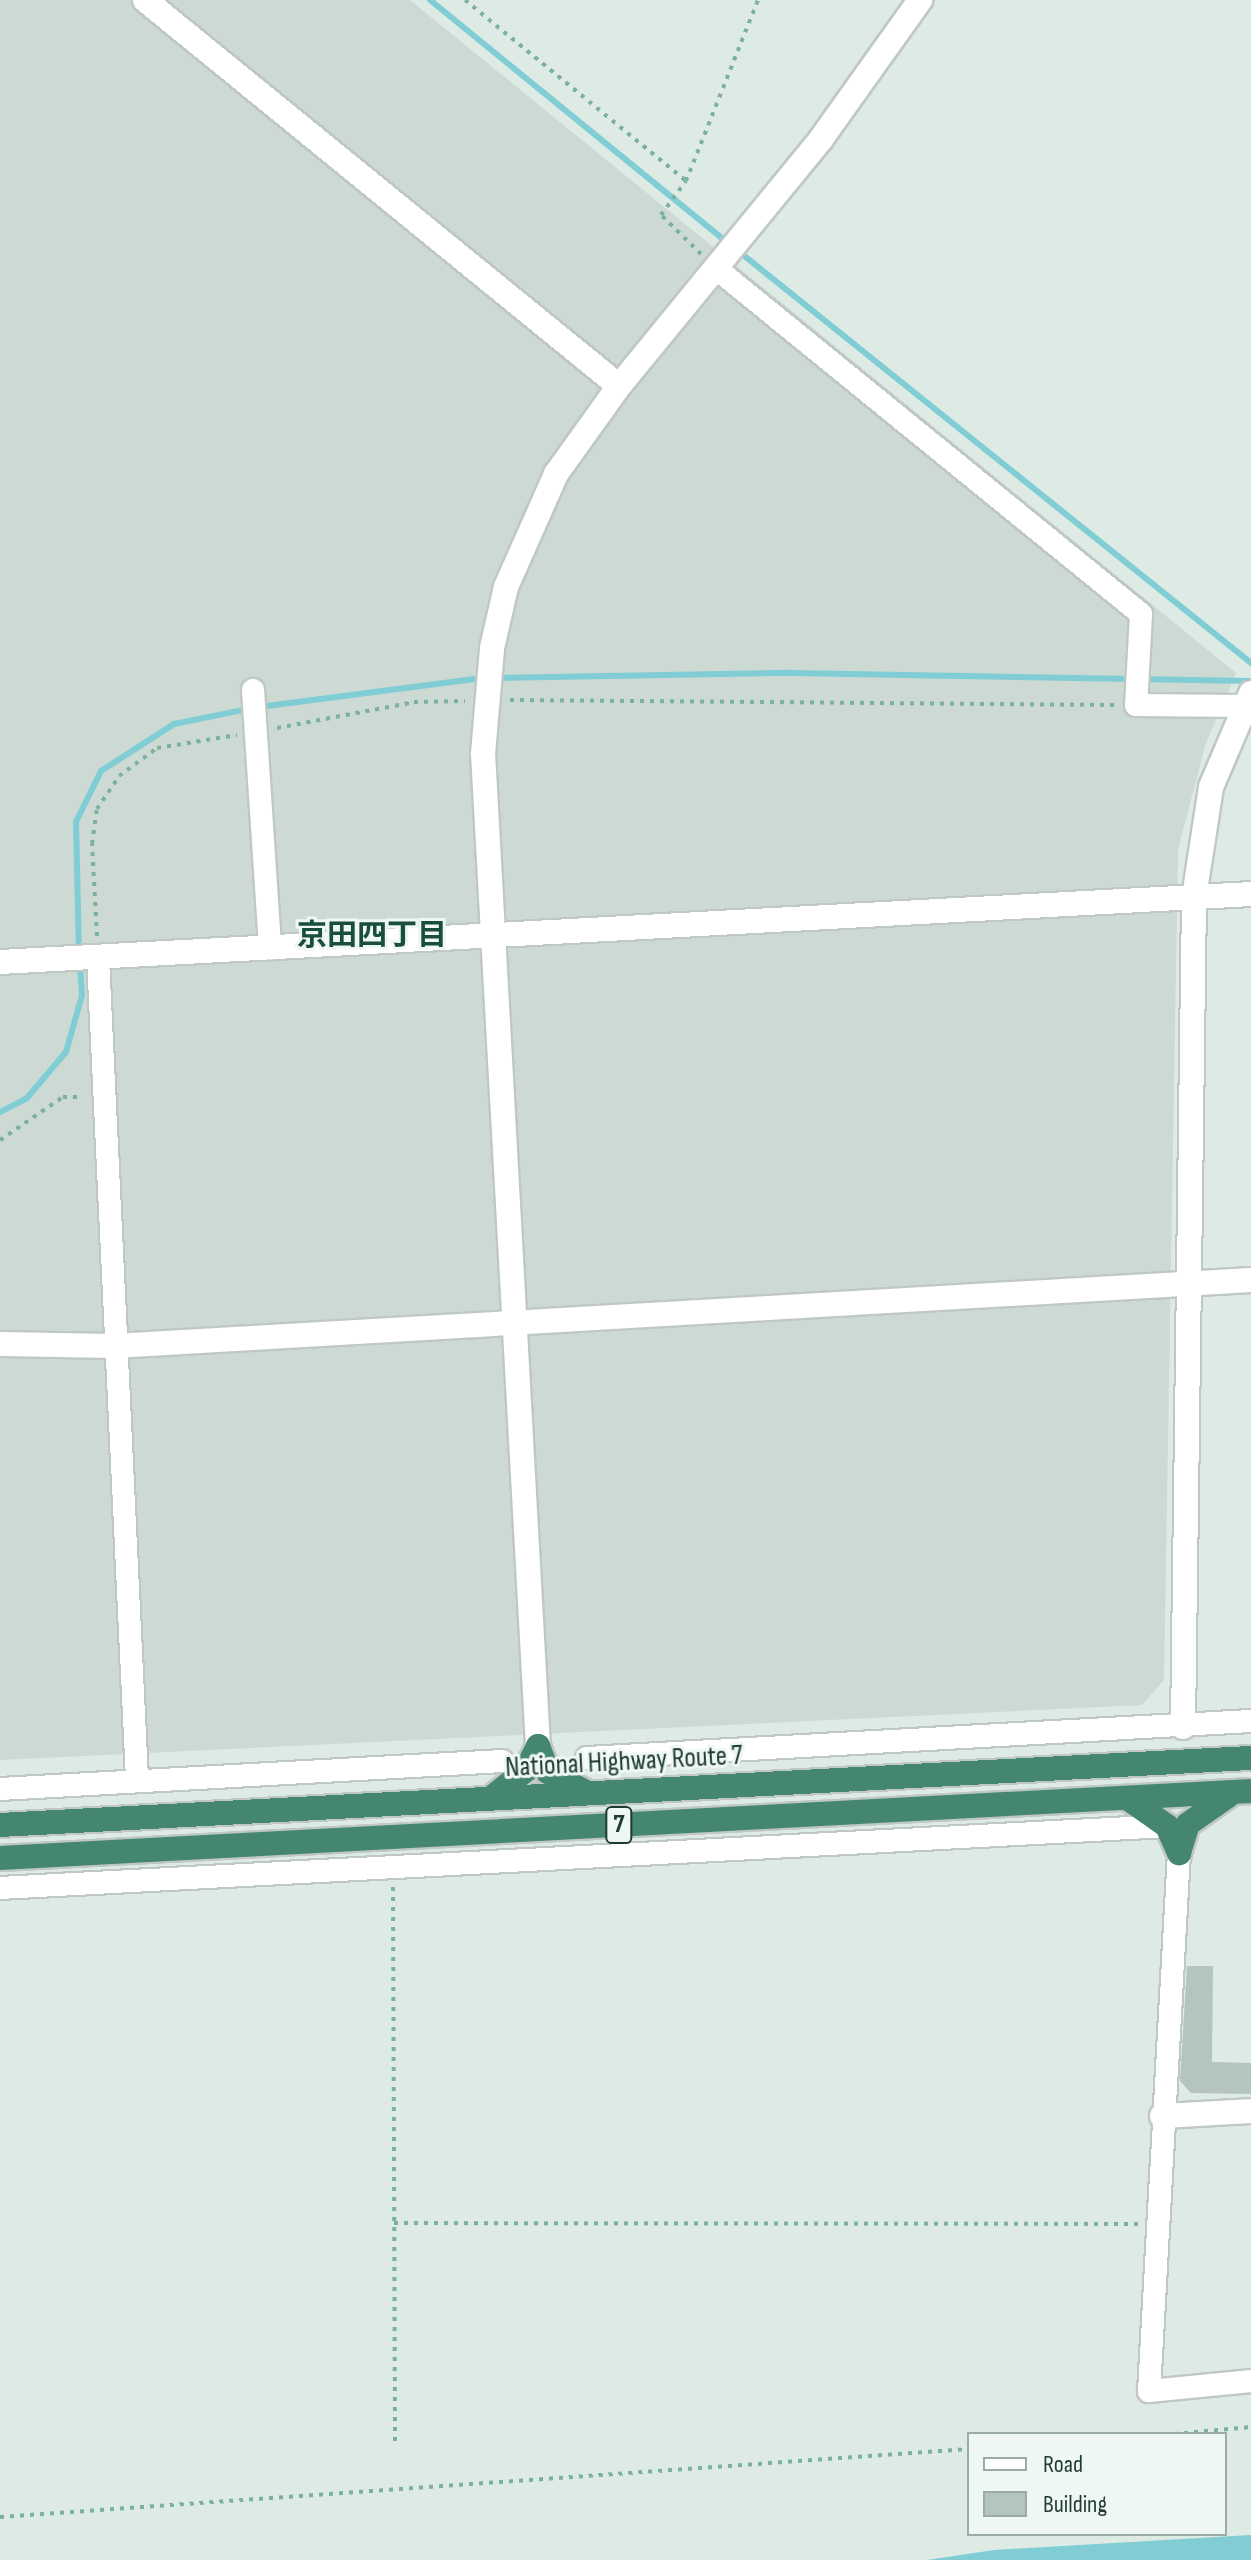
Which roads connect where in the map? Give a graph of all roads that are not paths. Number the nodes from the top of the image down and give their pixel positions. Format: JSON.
{"nodes":[{"id":1,"x":145,"y":0,"type":"edge"},
{"id":2,"x":920,"y":0,"type":"edge"},
{"id":3,"x":730,"y":256,"type":"junction"},
{"id":4,"x":619,"y":386,"type":"junction"},
{"id":5,"x":253,"y":690,"type":"dead end"},
{"id":6,"x":1247,"y":699,"type":"edge"},
{"id":7,"x":1251,"y":894,"type":"edge"},
{"id":8,"x":1194,"y":897,"type":"junction"},
{"id":9,"x":492,"y":940,"type":"junction"},
{"id":10,"x":270,"y":948,"type":"junction"},
{"id":11,"x":98,"y":958,"type":"junction"},
{"id":12,"x":0,"y":962,"type":"edge"},
{"id":13,"x":1251,"y":1280,"type":"edge"},
{"id":14,"x":1190,"y":1283,"type":"junction"},
{"id":15,"x":511,"y":1320,"type":"junction"},
{"id":16,"x":0,"y":1344,"type":"edge"},
{"id":17,"x":114,"y":1346,"type":"junction"},
{"id":18,"x":1251,"y":1721,"type":"edge"},
{"id":19,"x":1183,"y":1727,"type":"junction"},
{"id":20,"x":538,"y":1746,"type":"junction"},
{"id":21,"x":587,"y":1758,"type":"dead end"},
{"id":22,"x":1251,"y":1758,"type":"edge"},
{"id":23,"x":502,"y":1761,"type":"dead end"},
{"id":24,"x":137,"y":1780,"type":"junction"},
{"id":25,"x":0,"y":1789,"type":"edge"},
{"id":26,"x":1244,"y":1792,"type":"edge"},
{"id":27,"x":590,"y":1793,"type":"junction"},
{"id":28,"x":1127,"y":1798,"type":"junction"},
{"id":29,"x":489,"y":1799,"type":"junction"},
{"id":30,"x":0,"y":1825,"type":"edge"},
{"id":31,"x":1167,"y":1826,"type":"junction"},
{"id":32,"x":1179,"y":1853,"type":"junction"},
{"id":33,"x":0,"y":1858,"type":"edge"},
{"id":34,"x":0,"y":1888,"type":"edge"},
{"id":35,"x":1251,"y":2111,"type":"edge"},
{"id":36,"x":1162,"y":2116,"type":"junction"},
{"id":37,"x":1251,"y":2381,"type":"edge"}],
"edges":[{"from":1,"to":4,"type":"street"},
{"from":2,"to":3,"type":"street"},
{"from":3,"to":4,"type":"street"},
{"from":3,"to":6,"type":"street"},
{"from":4,"to":9,"type":"street"},
{"from":5,"to":10,"type":"street"},
{"from":6,"to":8,"type":"street"},
{"from":7,"to":8,"type":"street"},
{"from":8,"to":9,"type":"street"},
{"from":8,"to":14,"type":"street"},
{"from":9,"to":10,"type":"street"},
{"from":9,"to":15,"type":"street"},
{"from":10,"to":11,"type":"street"},
{"from":11,"to":12,"type":"street"},
{"from":11,"to":17,"type":"street"},
{"from":13,"to":14,"type":"street"},
{"from":14,"to":15,"type":"street"},
{"from":14,"to":19,"type":"street"},
{"from":15,"to":17,"type":"street"},
{"from":15,"to":20,"type":"street"},
{"from":16,"to":17,"type":"street"},
{"from":17,"to":24,"type":"street"},
{"from":18,"to":19,"type":"street"},
{"from":19,"to":21,"type":"street"},
{"from":20,"to":27,"type":"highway"},
{"from":20,"to":29,"type":"highway"},
{"from":22,"to":27,"type":"highway","name":"National Highway Route 7","number":"7"},
{"from":23,"to":24,"type":"street"},
{"from":24,"to":25,"type":"street"},
{"from":26,"to":28,"type":"highway","number":"7"},
{"from":26,"to":32,"type":"highway"},
{"from":27,"to":29,"type":"highway","name":"National Highway Route 7","number":"7"},
{"from":28,"to":31,"type":"highway"},
{"from":28,"to":33,"type":"highway","number":"7"},
{"from":29,"to":30,"type":"highway","name":"National Highway Route 7","number":"7"},
{"from":31,"to":32,"type":"highway"},
{"from":31,"to":34,"type":"street"},
{"from":32,"to":36,"type":"street"},
{"from":35,"to":36,"type":"street"},
{"from":36,"to":37,"type":"street"}]}
